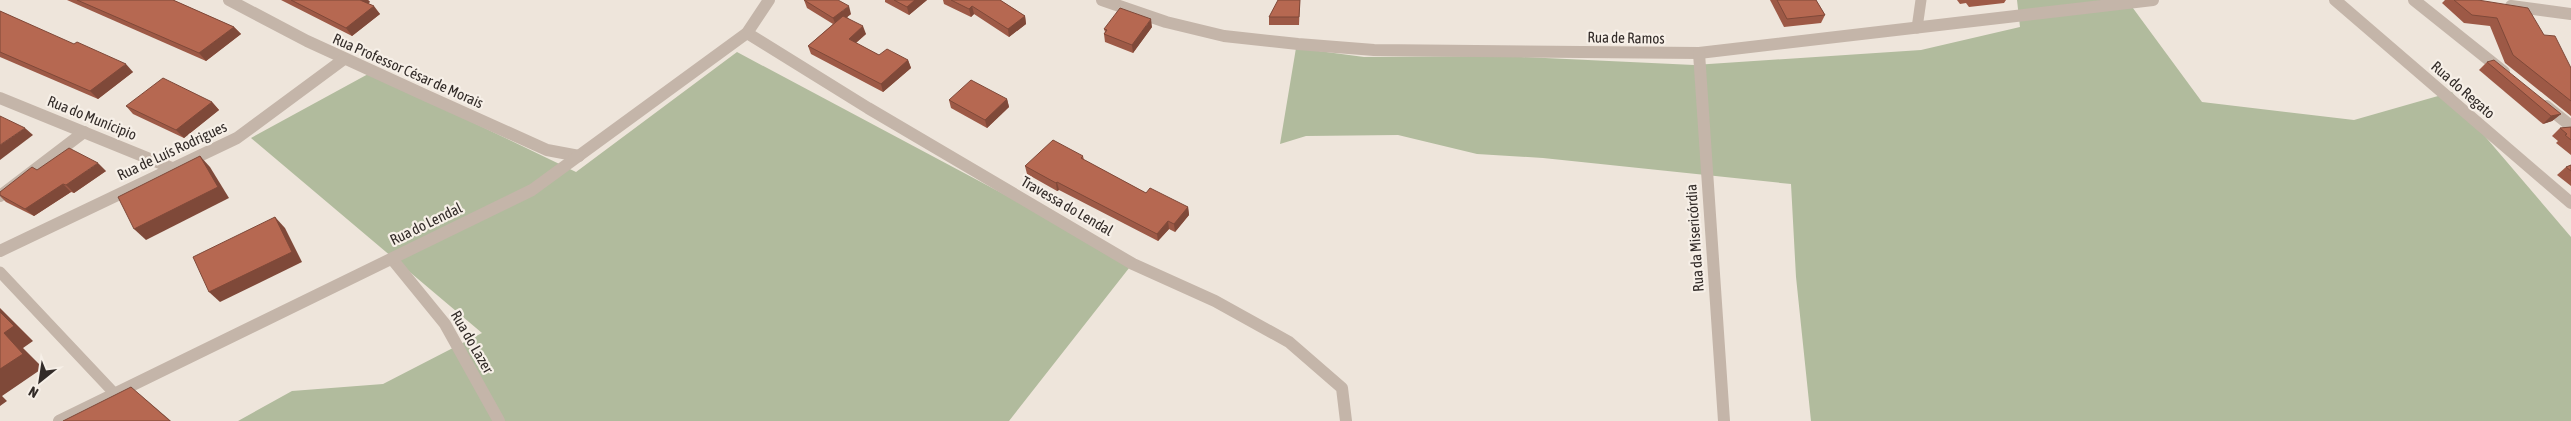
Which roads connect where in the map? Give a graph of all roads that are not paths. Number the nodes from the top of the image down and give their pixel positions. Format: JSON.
{"nodes":[{"id":1,"x":229,"y":0,"type":"edge"},
{"id":2,"x":769,"y":0,"type":"edge"},
{"id":3,"x":1102,"y":0,"type":"edge"},
{"id":4,"x":1921,"y":0,"type":"edge"},
{"id":5,"x":2153,"y":0,"type":"edge"},
{"id":6,"x":2335,"y":0,"type":"edge"},
{"id":7,"x":2414,"y":0,"type":"edge"},
{"id":8,"x":2498,"y":5,"type":"edge"},
{"id":9,"x":2571,"y":14,"type":"edge"},
{"id":10,"x":1917,"y":28,"type":"junction"},
{"id":11,"x":746,"y":33,"type":"junction"},
{"id":12,"x":1699,"y":53,"type":"junction"},
{"id":13,"x":344,"y":59,"type":"junction"},
{"id":14,"x":2511,"y":78,"type":"edge"},
{"id":15,"x":2534,"y":96,"type":"edge"},
{"id":16,"x":2,"y":100,"type":"edge"},
{"id":17,"x":2571,"y":126,"type":"edge"},
{"id":18,"x":84,"y":132,"type":"junction"},
{"id":19,"x":579,"y":156,"type":"junction"},
{"id":20,"x":172,"y":168,"type":"junction"},
{"id":21,"x":0,"y":196,"type":"edge"},
{"id":22,"x":2571,"y":203,"type":"edge"},
{"id":23,"x":0,"y":251,"type":"edge"},
{"id":24,"x":392,"y":259,"type":"junction"},
{"id":25,"x":0,"y":272,"type":"edge"},
{"id":26,"x":115,"y":394,"type":"junction"},
{"id":27,"x":59,"y":421,"type":"edge"},
{"id":28,"x":499,"y":421,"type":"edge"},
{"id":29,"x":1346,"y":421,"type":"edge"},
{"id":30,"x":1724,"y":421,"type":"edge"}],
"edges":[{"from":1,"to":13,"type":"street","name":"Rua Professor César de Morais"},
{"from":2,"to":11,"type":"street","name":"Rua do Lendal"},
{"from":3,"to":12,"type":"street","name":"Rua de Ramos"},
{"from":4,"to":10,"type":"lane"},
{"from":5,"to":10,"type":"street","name":"Rua de Ramos"},
{"from":6,"to":22,"type":"street","name":"Rua do Regato"},
{"from":7,"to":14,"type":"street"},
{"from":8,"to":9,"type":"street"},
{"from":10,"to":12,"type":"street","name":"Rua de Ramos"},
{"from":11,"to":19,"type":"street","name":"Rua do Lendal"},
{"from":11,"to":29,"type":"street","name":"Travessa do Lendal"},
{"from":12,"to":30,"type":"street","name":"Rua da Misericórdia"},
{"from":13,"to":19,"type":"street","name":"Rua Professor César de Morais"},
{"from":13,"to":20,"type":"street","name":"Rua de Luís Rodrigues"},
{"from":15,"to":17,"type":"street"},
{"from":16,"to":18,"type":"street","name":"Rua do Munícipio"},
{"from":18,"to":20,"type":"street","name":"Rua do Munícipio"},
{"from":18,"to":21,"type":"street"},
{"from":19,"to":24,"type":"street","name":"Rua do Lendal"},
{"from":20,"to":23,"type":"street","name":"Rua de Luís Rodrigues"},
{"from":24,"to":26,"type":"street","name":"Rua do Lendal"},
{"from":24,"to":28,"type":"street","name":"Rua do Lazer"},
{"from":25,"to":26,"type":"lane"},
{"from":26,"to":27,"type":"street","name":"Rua do Lendal"}]}
